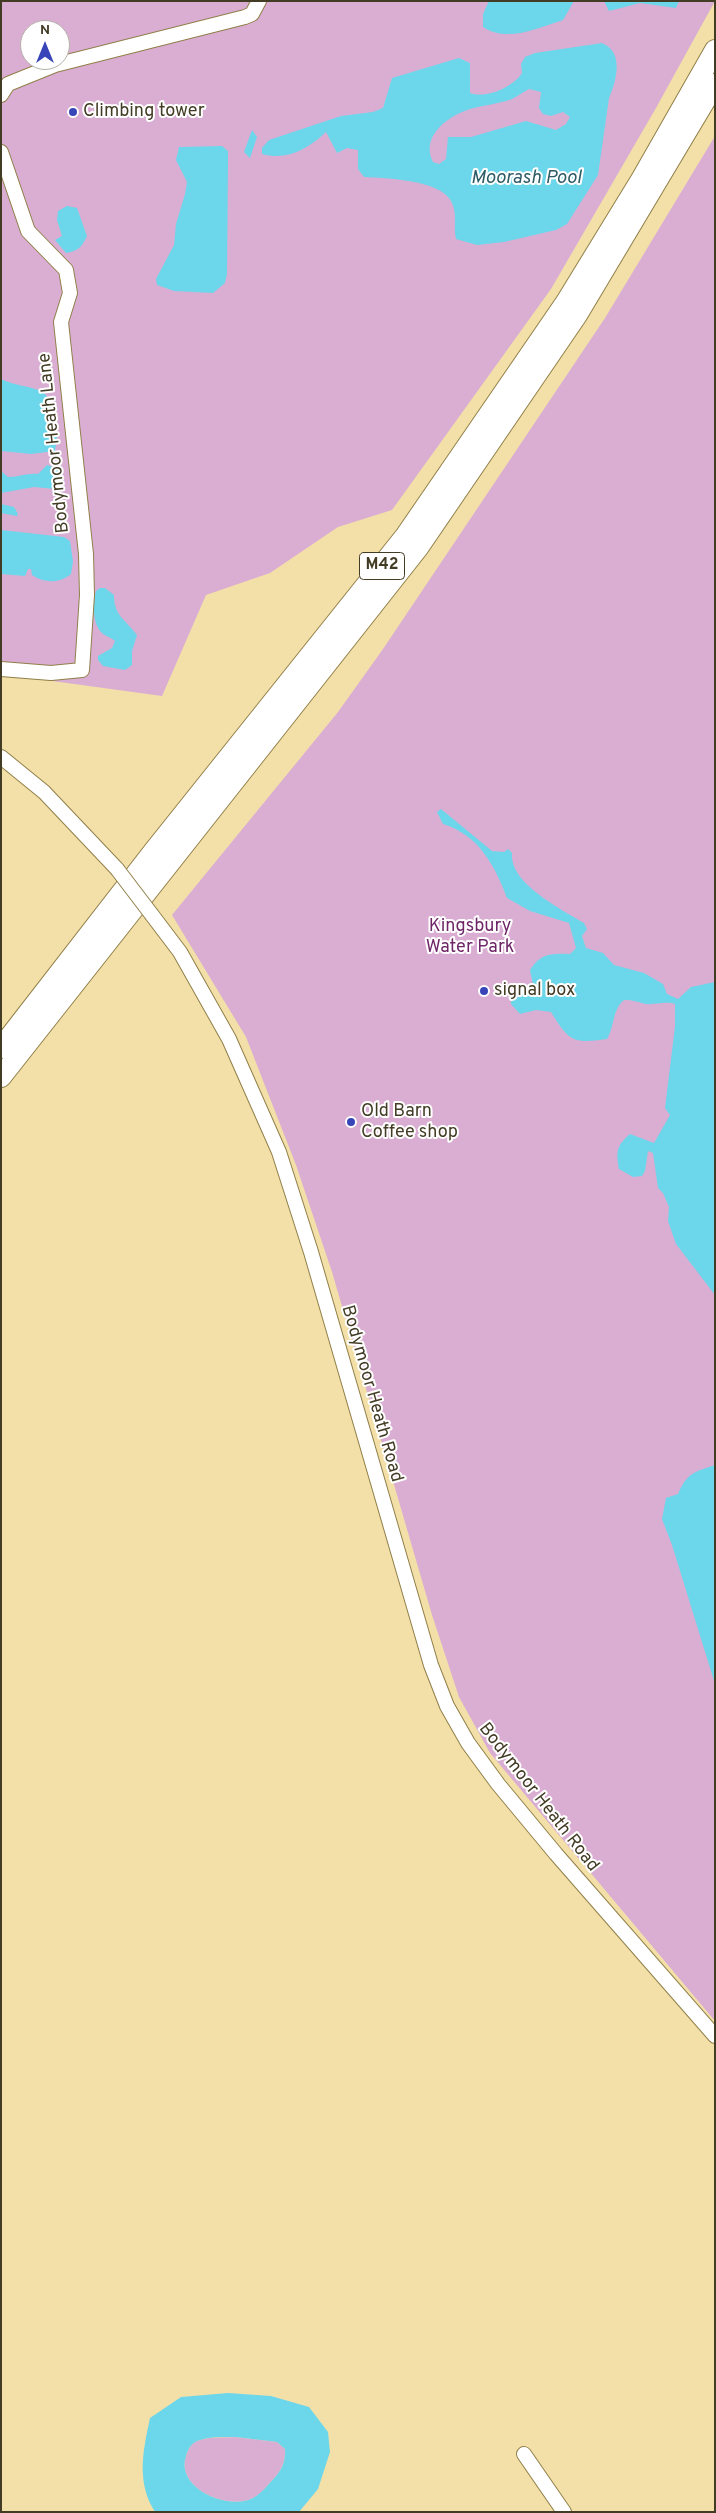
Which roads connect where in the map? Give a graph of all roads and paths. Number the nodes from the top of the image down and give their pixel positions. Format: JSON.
{"nodes":[{"id":1,"x":259,"y":1,"type":"edge"},
{"id":2,"x":715,"y":50,"type":"edge"},
{"id":3,"x":715,"y":84,"type":"edge"},
{"id":4,"x":1,"y":95,"type":"edge"},
{"id":5,"x":1,"y":152,"type":"edge"},
{"id":6,"x":1,"y":669,"type":"edge"},
{"id":7,"x":1,"y":756,"type":"edge"},
{"id":8,"x":1,"y":1048,"type":"edge"},
{"id":9,"x":1,"y":1077,"type":"edge"},
{"id":10,"x":715,"y":2036,"type":"edge"},
{"id":11,"x":524,"y":2454,"type":"dead end"},
{"id":12,"x":564,"y":2512,"type":"edge"}],
"edges":[{"from":1,"to":4,"type":"street"},
{"from":2,"to":8,"type":"highway","number":"M42"},
{"from":3,"to":9,"type":"highway","number":"M42"},
{"from":5,"to":6,"type":"street","name":"Bodymoor Heath Lane"},
{"from":7,"to":10,"type":"street","name":"Bodymoor Heath Road","bridge":true},
{"from":11,"to":12,"type":"street"}]}
